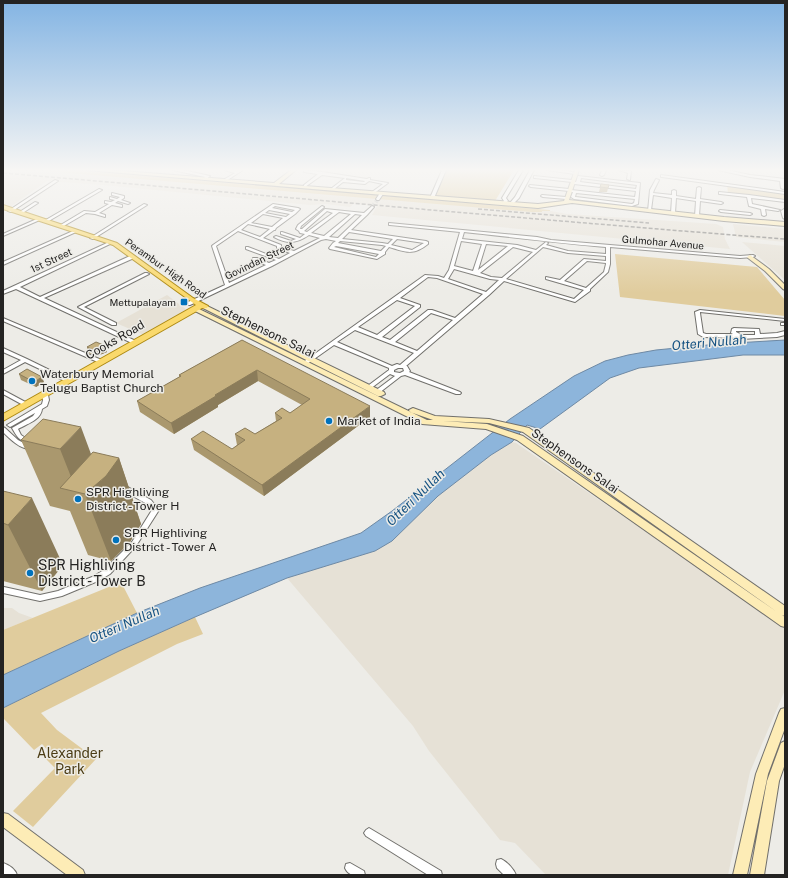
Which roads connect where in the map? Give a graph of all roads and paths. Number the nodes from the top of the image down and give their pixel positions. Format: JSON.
{"nodes":[{"id":1,"x":13,"y":211,"type":"edge"},
{"id":2,"x":13,"y":211,"type":"edge"},
{"id":3,"x":23,"y":211,"type":"edge"},
{"id":4,"x":59,"y":211,"type":"edge"},
{"id":5,"x":100,"y":211,"type":"edge"},
{"id":6,"x":137,"y":211,"type":"edge"},
{"id":7,"x":264,"y":211,"type":"edge"},
{"id":8,"x":296,"y":211,"type":"edge"},
{"id":9,"x":320,"y":211,"type":"edge"},
{"id":10,"x":333,"y":211,"type":"edge"},
{"id":11,"x":369,"y":211,"type":"tunnel mouth"},
{"id":12,"x":657,"y":211,"type":"edge"},
{"id":13,"x":697,"y":211,"type":"edge"},
{"id":14,"x":721,"y":211,"type":"dead end"},
{"id":15,"x":763,"y":211,"type":"edge"},
{"id":16,"x":336,"y":212,"type":"junction"},
{"id":17,"x":20,"y":213,"type":"junction"},
{"id":18,"x":96,"y":213,"type":"junction"},
{"id":19,"x":261,"y":213,"type":"junction"},
{"id":20,"x":354,"y":213,"type":"junction"},
{"id":21,"x":673,"y":213,"type":"joint"},
{"id":22,"x":366,"y":214,"type":"junction"},
{"id":23,"x":750,"y":214,"type":"dead end"},
{"id":24,"x":764,"y":215,"type":"dead end"},
{"id":25,"x":104,"y":216,"type":"dead end"},
{"id":26,"x":697,"y":216,"type":"junction"},
{"id":27,"x":288,"y":218,"type":"junction"},
{"id":28,"x":41,"y":220,"type":"junction"},
{"id":29,"x":248,"y":223,"type":"junction"},
{"id":30,"x":390,"y":224,"type":"dead end"},
{"id":31,"x":785,"y":224,"type":"edge"},
{"id":32,"x":62,"y":226,"type":"junction"},
{"id":33,"x":274,"y":229,"type":"junction"},
{"id":34,"x":238,"y":230,"type":"junction"},
{"id":35,"x":348,"y":231,"type":"junction"},
{"id":36,"x":462,"y":231,"type":"junction"},
{"id":37,"x":74,"y":232,"type":"junction"},
{"id":38,"x":282,"y":232,"type":"dead end"},
{"id":39,"x":3,"y":235,"type":"edge"},
{"id":40,"x":308,"y":235,"type":"junction"},
{"id":41,"x":276,"y":237,"type":"dead end"},
{"id":42,"x":94,"y":238,"type":"junction"},
{"id":43,"x":262,"y":238,"type":"junction"},
{"id":44,"x":326,"y":238,"type":"junction"},
{"id":45,"x":396,"y":238,"type":"junction"},
{"id":46,"x":299,"y":239,"type":"junction"},
{"id":47,"x":340,"y":239,"type":"junction"},
{"id":48,"x":460,"y":240,"type":"junction"},
{"id":49,"x":551,"y":241,"type":"junction"},
{"id":50,"x":568,"y":242,"type":"junction"},
{"id":51,"x":484,"y":243,"type":"junction"},
{"id":52,"x":108,"y":244,"type":"junction"},
{"id":53,"x":334,"y":244,"type":"junction"},
{"id":54,"x":389,"y":246,"type":"junction"},
{"id":55,"x":511,"y":246,"type":"junction"},
{"id":56,"x":543,"y":246,"type":"junction"},
{"id":57,"x":608,"y":246,"type":"junction"},
{"id":58,"x":247,"y":248,"type":"dead end"},
{"id":59,"x":536,"y":251,"type":"junction"},
{"id":60,"x":568,"y":252,"type":"junction"},
{"id":61,"x":294,"y":253,"type":"junction"},
{"id":62,"x":383,"y":253,"type":"junction"},
{"id":63,"x":608,"y":256,"type":"junction"},
{"id":64,"x":752,"y":257,"type":"junction"},
{"id":65,"x":130,"y":258,"type":"junction"},
{"id":66,"x":255,"y":259,"type":"dead end"},
{"id":67,"x":279,"y":260,"type":"junction"},
{"id":68,"x":608,"y":262,"type":"junction"},
{"id":69,"x":3,"y":264,"type":"edge"},
{"id":70,"x":270,"y":265,"type":"junction"},
{"id":71,"x":452,"y":267,"type":"junction"},
{"id":72,"x":147,"y":271,"type":"junction"},
{"id":73,"x":476,"y":274,"type":"junction"},
{"id":74,"x":548,"y":278,"type":"dead end"},
{"id":75,"x":503,"y":279,"type":"junction"},
{"id":76,"x":445,"y":280,"type":"junction"},
{"id":77,"x":560,"y":282,"type":"junction"},
{"id":78,"x":785,"y":283,"type":"edge"},
{"id":79,"x":227,"y":285,"type":"junction"},
{"id":80,"x":16,"y":287,"type":"junction"},
{"id":81,"x":785,"y":288,"type":"edge"},
{"id":82,"x":588,"y":290,"type":"junction"},
{"id":83,"x":3,"y":293,"type":"edge"},
{"id":84,"x":487,"y":294,"type":"junction"},
{"id":85,"x":41,"y":298,"type":"junction"},
{"id":86,"x":396,"y":298,"type":"junction"},
{"id":87,"x":196,"y":306,"type":"junction"},
{"id":88,"x":406,"y":316,"type":"junction"},
{"id":89,"x":3,"y":319,"type":"edge"},
{"id":90,"x":418,"y":320,"type":"junction"},
{"id":91,"x":456,"y":320,"type":"junction"},
{"id":92,"x":784,"y":322,"type":"edge"},
{"id":93,"x":114,"y":324,"type":"dead end"},
{"id":94,"x":393,"y":326,"type":"junction"},
{"id":95,"x":355,"y":328,"type":"junction"},
{"id":96,"x":406,"y":330,"type":"junction"},
{"id":97,"x":785,"y":332,"type":"edge"},
{"id":98,"x":740,"y":336,"type":"junction"},
{"id":99,"x":758,"y":336,"type":"junction"},
{"id":100,"x":378,"y":337,"type":"junction"},
{"id":101,"x":391,"y":342,"type":"junction"},
{"id":102,"x":136,"y":343,"type":"junction"},
{"id":103,"x":335,"y":343,"type":"junction"},
{"id":104,"x":3,"y":350,"type":"edge"},
{"id":105,"x":417,"y":353,"type":"junction"},
{"id":106,"x":25,"y":360,"type":"junction"},
{"id":107,"x":308,"y":361,"type":"junction"},
{"id":108,"x":102,"y":362,"type":"junction"},
{"id":109,"x":402,"y":366,"type":"junction"},
{"id":110,"x":391,"y":369,"type":"junction"},
{"id":111,"x":3,"y":372,"type":"edge"},
{"id":112,"x":405,"y":373,"type":"junction"},
{"id":113,"x":399,"y":375,"type":"junction"},
{"id":114,"x":69,"y":381,"type":"junction"},
{"id":115,"x":368,"y":388,"type":"junction"},
{"id":116,"x":3,"y":392,"type":"edge"},
{"id":117,"x":377,"y":392,"type":"junction"},
{"id":118,"x":458,"y":393,"type":"dead end"},
{"id":119,"x":44,"y":395,"type":"junction"},
{"id":120,"x":27,"y":405,"type":"junction"},
{"id":121,"x":39,"y":409,"type":"junction"},
{"id":122,"x":3,"y":418,"type":"edge"},
{"id":123,"x":488,"y":424,"type":"junction"},
{"id":124,"x":10,"y":425,"type":"dead end"},
{"id":125,"x":3,"y":429,"type":"edge"},
{"id":126,"x":523,"y":434,"type":"junction"},
{"id":127,"x":119,"y":486,"type":"dead end"},
{"id":128,"x":4,"y":590,"type":"dead end"},
{"id":129,"x":785,"y":612,"type":"edge"},
{"id":130,"x":785,"y":623,"type":"edge"},
{"id":131,"x":785,"y":713,"type":"edge"},
{"id":132,"x":785,"y":747,"type":"edge"},
{"id":133,"x":3,"y":819,"type":"edge"},
{"id":134,"x":369,"y":833,"type":"dead end"},
{"id":135,"x":501,"y":864,"type":"dead end"},
{"id":136,"x":3,"y":868,"type":"edge"},
{"id":137,"x":350,"y":868,"type":"dead end"},
{"id":138,"x":12,"y":875,"type":"edge"},
{"id":139,"x":78,"y":875,"type":"edge"},
{"id":140,"x":360,"y":875,"type":"edge"},
{"id":141,"x":437,"y":875,"type":"edge"},
{"id":142,"x":511,"y":875,"type":"edge"},
{"id":143,"x":740,"y":875,"type":"edge"},
{"id":144,"x":757,"y":875,"type":"edge"}],
"edges":[{"from":1,"to":17,"type":"main road","name":"Perambur High Road"},
{"from":2,"to":28,"type":"main road","name":"Perambur High Road"},
{"from":3,"to":17,"type":"street"},
{"from":4,"to":28,"type":"street"},
{"from":5,"to":18,"type":"street"},
{"from":6,"to":42,"type":"street"},
{"from":7,"to":19,"type":"street"},
{"from":8,"to":27,"type":"street"},
{"from":9,"to":40,"type":"street"},
{"from":10,"to":16,"type":"street"},
{"from":11,"to":22,"type":"street"},
{"from":12,"to":21,"type":"main road"},
{"from":13,"to":26,"type":"street"},
{"from":14,"to":23,"type":"street"},
{"from":15,"to":24,"type":"street"},
{"from":16,"to":20,"type":"street"},
{"from":16,"to":40,"type":"street"},
{"from":17,"to":28,"type":"main road","name":"Perambur High Road"},
{"from":18,"to":25,"type":"street"},
{"from":18,"to":32,"type":"street"},
{"from":19,"to":27,"type":"street"},
{"from":19,"to":29,"type":"street"},
{"from":20,"to":22,"type":"street"},
{"from":20,"to":44,"type":"street","name":"Govindan Street"},
{"from":21,"to":26,"type":"main road"},
{"from":22,"to":35,"type":"street"},
{"from":26,"to":31,"type":"main road"},
{"from":27,"to":33,"type":"street"},
{"from":28,"to":32,"type":"main road","name":"Perambur High Road"},
{"from":28,"to":37,"type":"main road","name":"Perambur High Road"},
{"from":28,"to":39,"type":"street"},
{"from":29,"to":33,"type":"street"},
{"from":29,"to":34,"type":"street"},
{"from":30,"to":36,"type":"street","name":"Gulmohar Avenue"},
{"from":32,"to":42,"type":"main road","name":"Perambur High Road"},
{"from":33,"to":43,"type":"street"},
{"from":34,"to":43,"type":"street"},
{"from":34,"to":79,"type":"street"},
{"from":35,"to":45,"type":"street"},
{"from":35,"to":47,"type":"street"},
{"from":36,"to":48,"type":"street"},
{"from":36,"to":49,"type":"street","name":"Gulmohar Avenue"},
{"from":37,"to":42,"type":"main road","name":"Perambur High Road"},
{"from":37,"to":69,"type":"street"},
{"from":38,"to":46,"type":"street"},
{"from":40,"to":44,"type":"street"},
{"from":40,"to":46,"type":"street"},
{"from":41,"to":46,"type":"street"},
{"from":42,"to":52,"type":"main road","name":"Perambur High Road"},
{"from":42,"to":65,"type":"main road","name":"Perambur High Road"},
{"from":43,"to":61,"type":"street"},
{"from":44,"to":47,"type":"street"},
{"from":44,"to":61,"type":"street","name":"Govindan Street"},
{"from":45,"to":54,"type":"street"},
{"from":45,"to":54,"type":"street"},
{"from":47,"to":53,"type":"street"},
{"from":47,"to":54,"type":"street"},
{"from":48,"to":51,"type":"street"},
{"from":48,"to":71,"type":"street"},
{"from":49,"to":50,"type":"street","name":"Gulmohar Avenue"},
{"from":49,"to":56,"type":"street"},
{"from":50,"to":57,"type":"street","name":"Gulmohar Avenue"},
{"from":50,"to":60,"type":"street"},
{"from":51,"to":55,"type":"street"},
{"from":51,"to":73,"type":"street"},
{"from":52,"to":65,"type":"main road","name":"Perambur High Road"},
{"from":52,"to":80,"type":"street","name":"1st Street"},
{"from":53,"to":62,"type":"street"},
{"from":53,"to":62,"type":"street"},
{"from":54,"to":62,"type":"street"},
{"from":55,"to":59,"type":"street"},
{"from":55,"to":73,"type":"street"},
{"from":56,"to":59,"type":"street"},
{"from":56,"to":60,"type":"street"},
{"from":57,"to":63,"type":"street"},
{"from":57,"to":64,"type":"street","name":"Gulmohar Avenue"},
{"from":58,"to":67,"type":"street"},
{"from":59,"to":75,"type":"street"},
{"from":60,"to":63,"type":"street"},
{"from":61,"to":67,"type":"street","name":"Govindan Street"},
{"from":63,"to":68,"type":"street"},
{"from":64,"to":78,"type":"main road"},
{"from":64,"to":81,"type":"main road"},
{"from":65,"to":72,"type":"main road","name":"Perambur High Road"},
{"from":65,"to":85,"type":"street"},
{"from":66,"to":70,"type":"street"},
{"from":67,"to":70,"type":"street","name":"Govindan Street"},
{"from":68,"to":77,"type":"street"},
{"from":68,"to":82,"type":"street"},
{"from":70,"to":79,"type":"street","name":"Govindan Street"},
{"from":71,"to":73,"type":"street"},
{"from":71,"to":76,"type":"street"},
{"from":72,"to":87,"type":"main road","name":"Perambur High Road"},
{"from":72,"to":93,"type":"street"},
{"from":73,"to":75,"type":"street"},
{"from":74,"to":77,"type":"street"},
{"from":75,"to":82,"type":"street"},
{"from":75,"to":84,"type":"street"},
{"from":76,"to":84,"type":"street"},
{"from":76,"to":86,"type":"street"},
{"from":77,"to":82,"type":"street"},
{"from":79,"to":87,"type":"street","name":"Govindan Street"},
{"from":80,"to":83,"type":"street","name":"1st Street"},
{"from":80,"to":85,"type":"street"},
{"from":84,"to":91,"type":"street"},
{"from":85,"to":102,"type":"street"},
{"from":86,"to":88,"type":"street"},
{"from":86,"to":95,"type":"street"},
{"from":87,"to":102,"type":"main road","name":"Cooks Road"},
{"from":87,"to":107,"type":"main road","name":"Stephensons Salai"},
{"from":88,"to":90,"type":"street"},
{"from":88,"to":94,"type":"street"},
{"from":89,"to":108,"type":"street"},
{"from":90,"to":91,"type":"street"},
{"from":90,"to":96,"type":"street"},
{"from":91,"to":105,"type":"street"},
{"from":92,"to":97,"type":"street"},
{"from":92,"to":98,"type":"street"},
{"from":94,"to":96,"type":"street"},
{"from":94,"to":100,"type":"street"},
{"from":95,"to":100,"type":"street"},
{"from":95,"to":103,"type":"street"},
{"from":96,"to":101,"type":"street"},
{"from":97,"to":99,"type":"street"},
{"from":98,"to":99,"type":"street"},
{"from":98,"to":99,"type":"street"},
{"from":100,"to":101,"type":"street"},
{"from":101,"to":105,"type":"street"},
{"from":102,"to":108,"type":"main road","name":"Cooks Road"},
{"from":103,"to":107,"type":"street"},
{"from":103,"to":110,"type":"street"},
{"from":104,"to":106,"type":"street"},
{"from":105,"to":109,"type":"street"},
{"from":106,"to":111,"type":"street"},
{"from":106,"to":114,"type":"street"},
{"from":107,"to":115,"type":"main road","name":"Stephensons Salai"},
{"from":107,"to":123,"type":"main road","name":"Stephensons Salai"},
{"from":108,"to":114,"type":"main road","name":"Cooks Road"},
{"from":109,"to":110,"type":"street"},
{"from":109,"to":112,"type":"street"},
{"from":110,"to":113,"type":"street"},
{"from":110,"to":115,"type":"street"},
{"from":112,"to":113,"type":"street"},
{"from":112,"to":118,"type":"street"},
{"from":113,"to":117,"type":"street"},
{"from":114,"to":119,"type":"main road","name":"Cooks Road"},
{"from":115,"to":117,"type":"main road","name":"Stephensons Salai"},
{"from":116,"to":120,"type":"street"},
{"from":117,"to":123,"type":"main road","name":"Stephensons Salai"},
{"from":119,"to":120,"type":"main road","name":"Cooks Road"},
{"from":119,"to":121,"type":"street"},
{"from":120,"to":122,"type":"main road","name":"Cooks Road"},
{"from":121,"to":124,"type":"street"},
{"from":121,"to":125,"type":"street"},
{"from":123,"to":126,"type":"main road","name":"Stephensons Salai"},
{"from":126,"to":129,"type":"main road","name":"Stephensons Salai"},
{"from":126,"to":130,"type":"main road","name":"Stephensons Salai"},
{"from":127,"to":128,"type":"street"},
{"from":131,"to":143,"type":"main road"},
{"from":132,"to":144,"type":"main road"},
{"from":133,"to":139,"type":"main road"},
{"from":134,"to":141,"type":"street"},
{"from":135,"to":142,"type":"street"},
{"from":136,"to":138,"type":"street"},
{"from":137,"to":140,"type":"street"}]}
